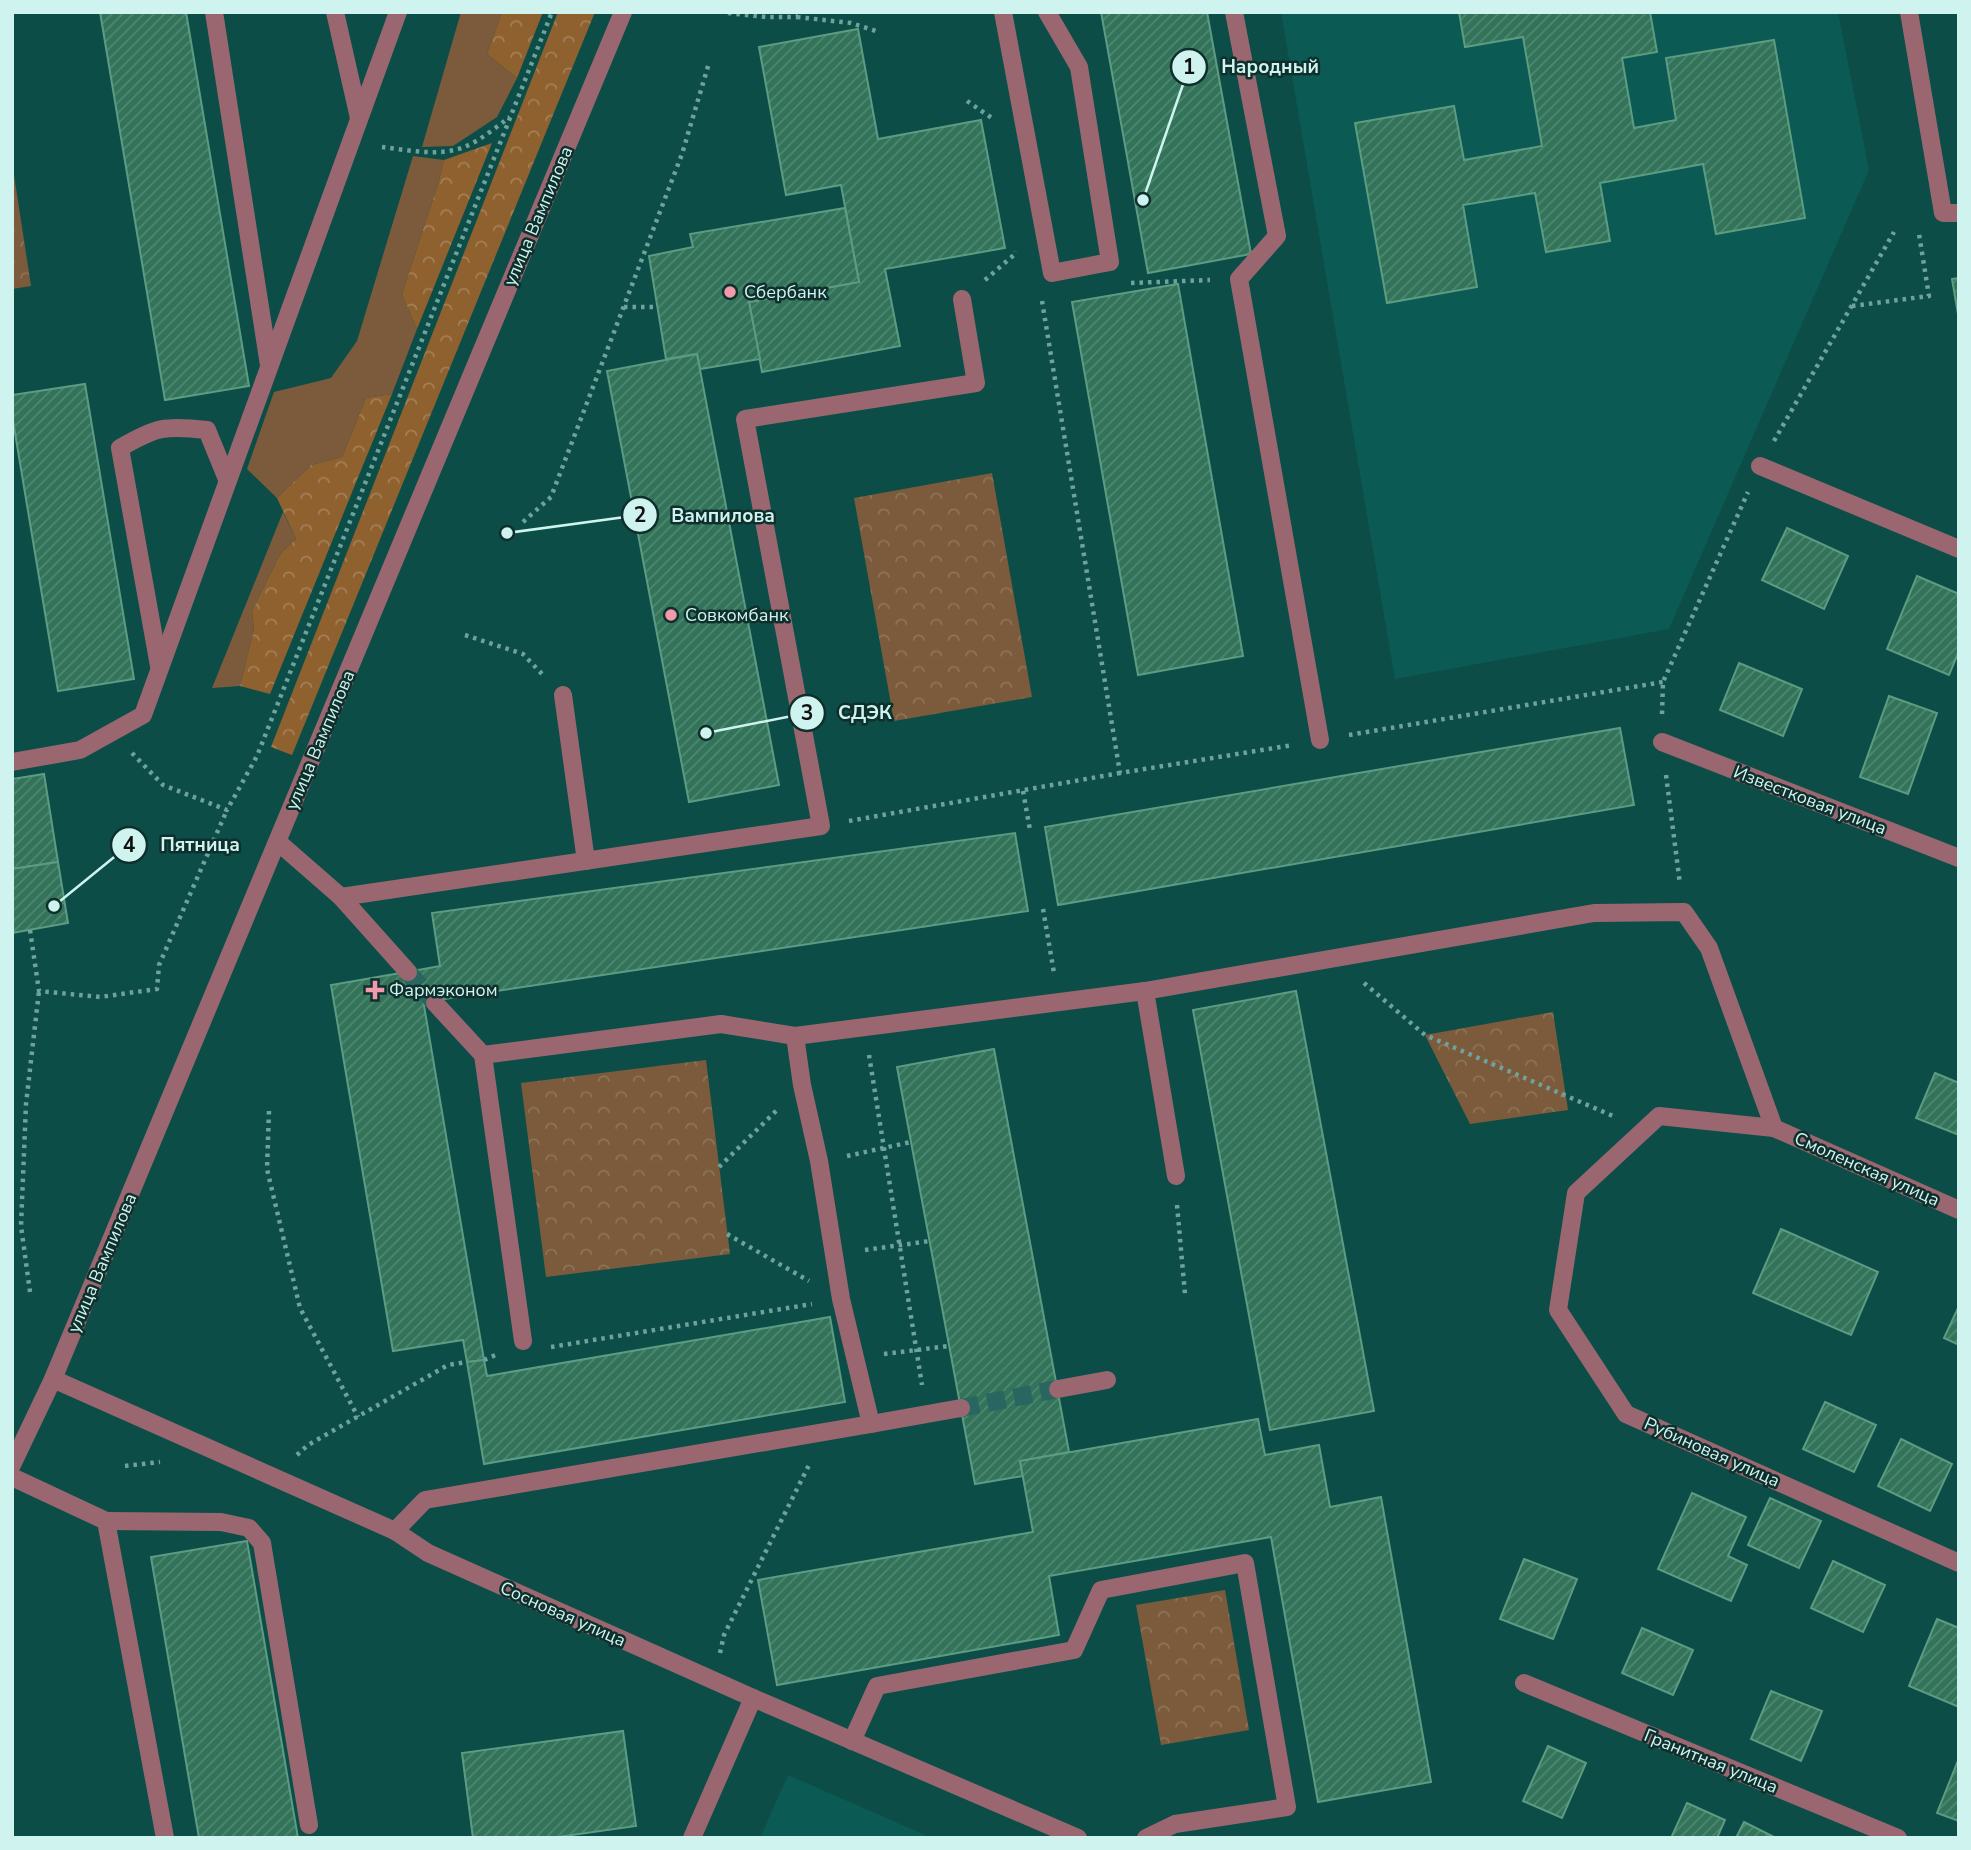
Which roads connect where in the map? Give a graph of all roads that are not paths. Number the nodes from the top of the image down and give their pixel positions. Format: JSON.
{"nodes":[{"id":1,"x":215,"y":12,"type":"edge"},
{"id":2,"x":335,"y":12,"type":"edge"},
{"id":3,"x":398,"y":12,"type":"edge"},
{"id":4,"x":623,"y":12,"type":"edge"},
{"id":5,"x":1003,"y":12,"type":"edge"},
{"id":6,"x":1047,"y":12,"type":"edge"},
{"id":7,"x":1234,"y":12,"type":"edge"},
{"id":8,"x":1909,"y":12,"type":"edge"},
{"id":9,"x":359,"y":119,"type":"junction"},
{"id":10,"x":1959,"y":213,"type":"edge"},
{"id":11,"x":962,"y":299,"type":"road end"},
{"id":12,"x":270,"y":367,"type":"junction"},
{"id":13,"x":1760,"y":466,"type":"road end"},
{"id":14,"x":227,"y":479,"type":"junction"},
{"id":15,"x":1959,"y":549,"type":"edge"},
{"id":16,"x":160,"y":670,"type":"junction"},
{"id":17,"x":563,"y":695,"type":"road end"},
{"id":18,"x":1320,"y":740,"type":"road end"},
{"id":19,"x":1662,"y":742,"type":"road end"},
{"id":20,"x":12,"y":762,"type":"edge"},
{"id":21,"x":278,"y":842,"type":"junction"},
{"id":22,"x":1959,"y":858,"type":"edge"},
{"id":23,"x":586,"y":861,"type":"junction"},
{"id":24,"x":341,"y":897,"type":"junction"},
{"id":25,"x":408,"y":972,"type":"tunnel mouth"},
{"id":26,"x":1145,"y":991,"type":"junction"},
{"id":27,"x":435,"y":1003,"type":"tunnel mouth"},
{"id":28,"x":795,"y":1037,"type":"junction"},
{"id":29,"x":483,"y":1055,"type":"junction"},
{"id":30,"x":1774,"y":1128,"type":"junction"},
{"id":31,"x":1175,"y":1176,"type":"road end"},
{"id":32,"x":1959,"y":1210,"type":"edge"},
{"id":33,"x":523,"y":1341,"type":"road end"},
{"id":34,"x":53,"y":1379,"type":"junction"},
{"id":35,"x":1107,"y":1380,"type":"dead end"},
{"id":36,"x":1058,"y":1389,"type":"tunnel mouth"},
{"id":37,"x":961,"y":1408,"type":"tunnel mouth"},
{"id":38,"x":871,"y":1424,"type":"junction"},
{"id":39,"x":18,"y":1435,"type":"edge"},
{"id":40,"x":12,"y":1465,"type":"edge"},
{"id":41,"x":12,"y":1477,"type":"edge"},
{"id":42,"x":106,"y":1521,"type":"junction"},
{"id":43,"x":395,"y":1531,"type":"junction"},
{"id":44,"x":1959,"y":1563,"type":"edge"},
{"id":45,"x":1524,"y":1683,"type":"dead end"},
{"id":46,"x":752,"y":1698,"type":"junction"},
{"id":47,"x":852,"y":1741,"type":"junction"},
{"id":48,"x":309,"y":1825,"type":"dead end"},
{"id":49,"x":165,"y":1838,"type":"edge"},
{"id":50,"x":692,"y":1838,"type":"edge"},
{"id":51,"x":1078,"y":1838,"type":"edge"},
{"id":52,"x":1146,"y":1838,"type":"edge"},
{"id":53,"x":1898,"y":1838,"type":"edge"}],
"edges":[{"from":1,"to":12,"type":"street"},
{"from":2,"to":9,"type":"street"},
{"from":3,"to":9,"type":"street"},
{"from":4,"to":21,"type":"street","name":"улица Вампилова"},
{"from":5,"to":6,"type":"street"},
{"from":7,"to":18,"type":"street"},
{"from":8,"to":10,"type":"street"},
{"from":9,"to":12,"type":"street"},
{"from":11,"to":23,"type":"street"},
{"from":12,"to":14,"type":"street"},
{"from":13,"to":15,"type":"street"},
{"from":14,"to":16,"type":"street"},
{"from":14,"to":16,"type":"street"},
{"from":16,"to":20,"type":"street"},
{"from":17,"to":23,"type":"street"},
{"from":19,"to":22,"type":"street","name":"Известковая улица"},
{"from":21,"to":24,"type":"street"},
{"from":21,"to":34,"type":"street","name":"улица Вампилова"},
{"from":23,"to":24,"type":"street"},
{"from":24,"to":25,"type":"street"},
{"from":26,"to":28,"type":"street"},
{"from":26,"to":30,"type":"street"},
{"from":26,"to":31,"type":"street"},
{"from":27,"to":29,"type":"street"},
{"from":28,"to":29,"type":"street"},
{"from":28,"to":38,"type":"street"},
{"from":29,"to":33,"type":"street"},
{"from":30,"to":32,"type":"street","name":"Смоленская улица"},
{"from":30,"to":44,"type":"street","name":"Рубиновая улица"},
{"from":34,"to":39,"type":"street","name":"улица Вампилова"},
{"from":34,"to":43,"type":"street","name":"Сосновая улица"},
{"from":35,"to":36,"type":"street"},
{"from":37,"to":38,"type":"street"},
{"from":38,"to":43,"type":"street"},
{"from":39,"to":40,"type":"street","name":"улица Вампилова"},
{"from":41,"to":42,"type":"street"},
{"from":42,"to":48,"type":"street"},
{"from":42,"to":49,"type":"street"},
{"from":43,"to":46,"type":"street","name":"Сосновая улица"},
{"from":45,"to":53,"type":"street","name":"Гранитная улица"},
{"from":46,"to":47,"type":"street","name":"Сосновая улица"},
{"from":46,"to":50,"type":"street"},
{"from":47,"to":51,"type":"street","name":"Сосновая улица"},
{"from":47,"to":52,"type":"street"}]}
